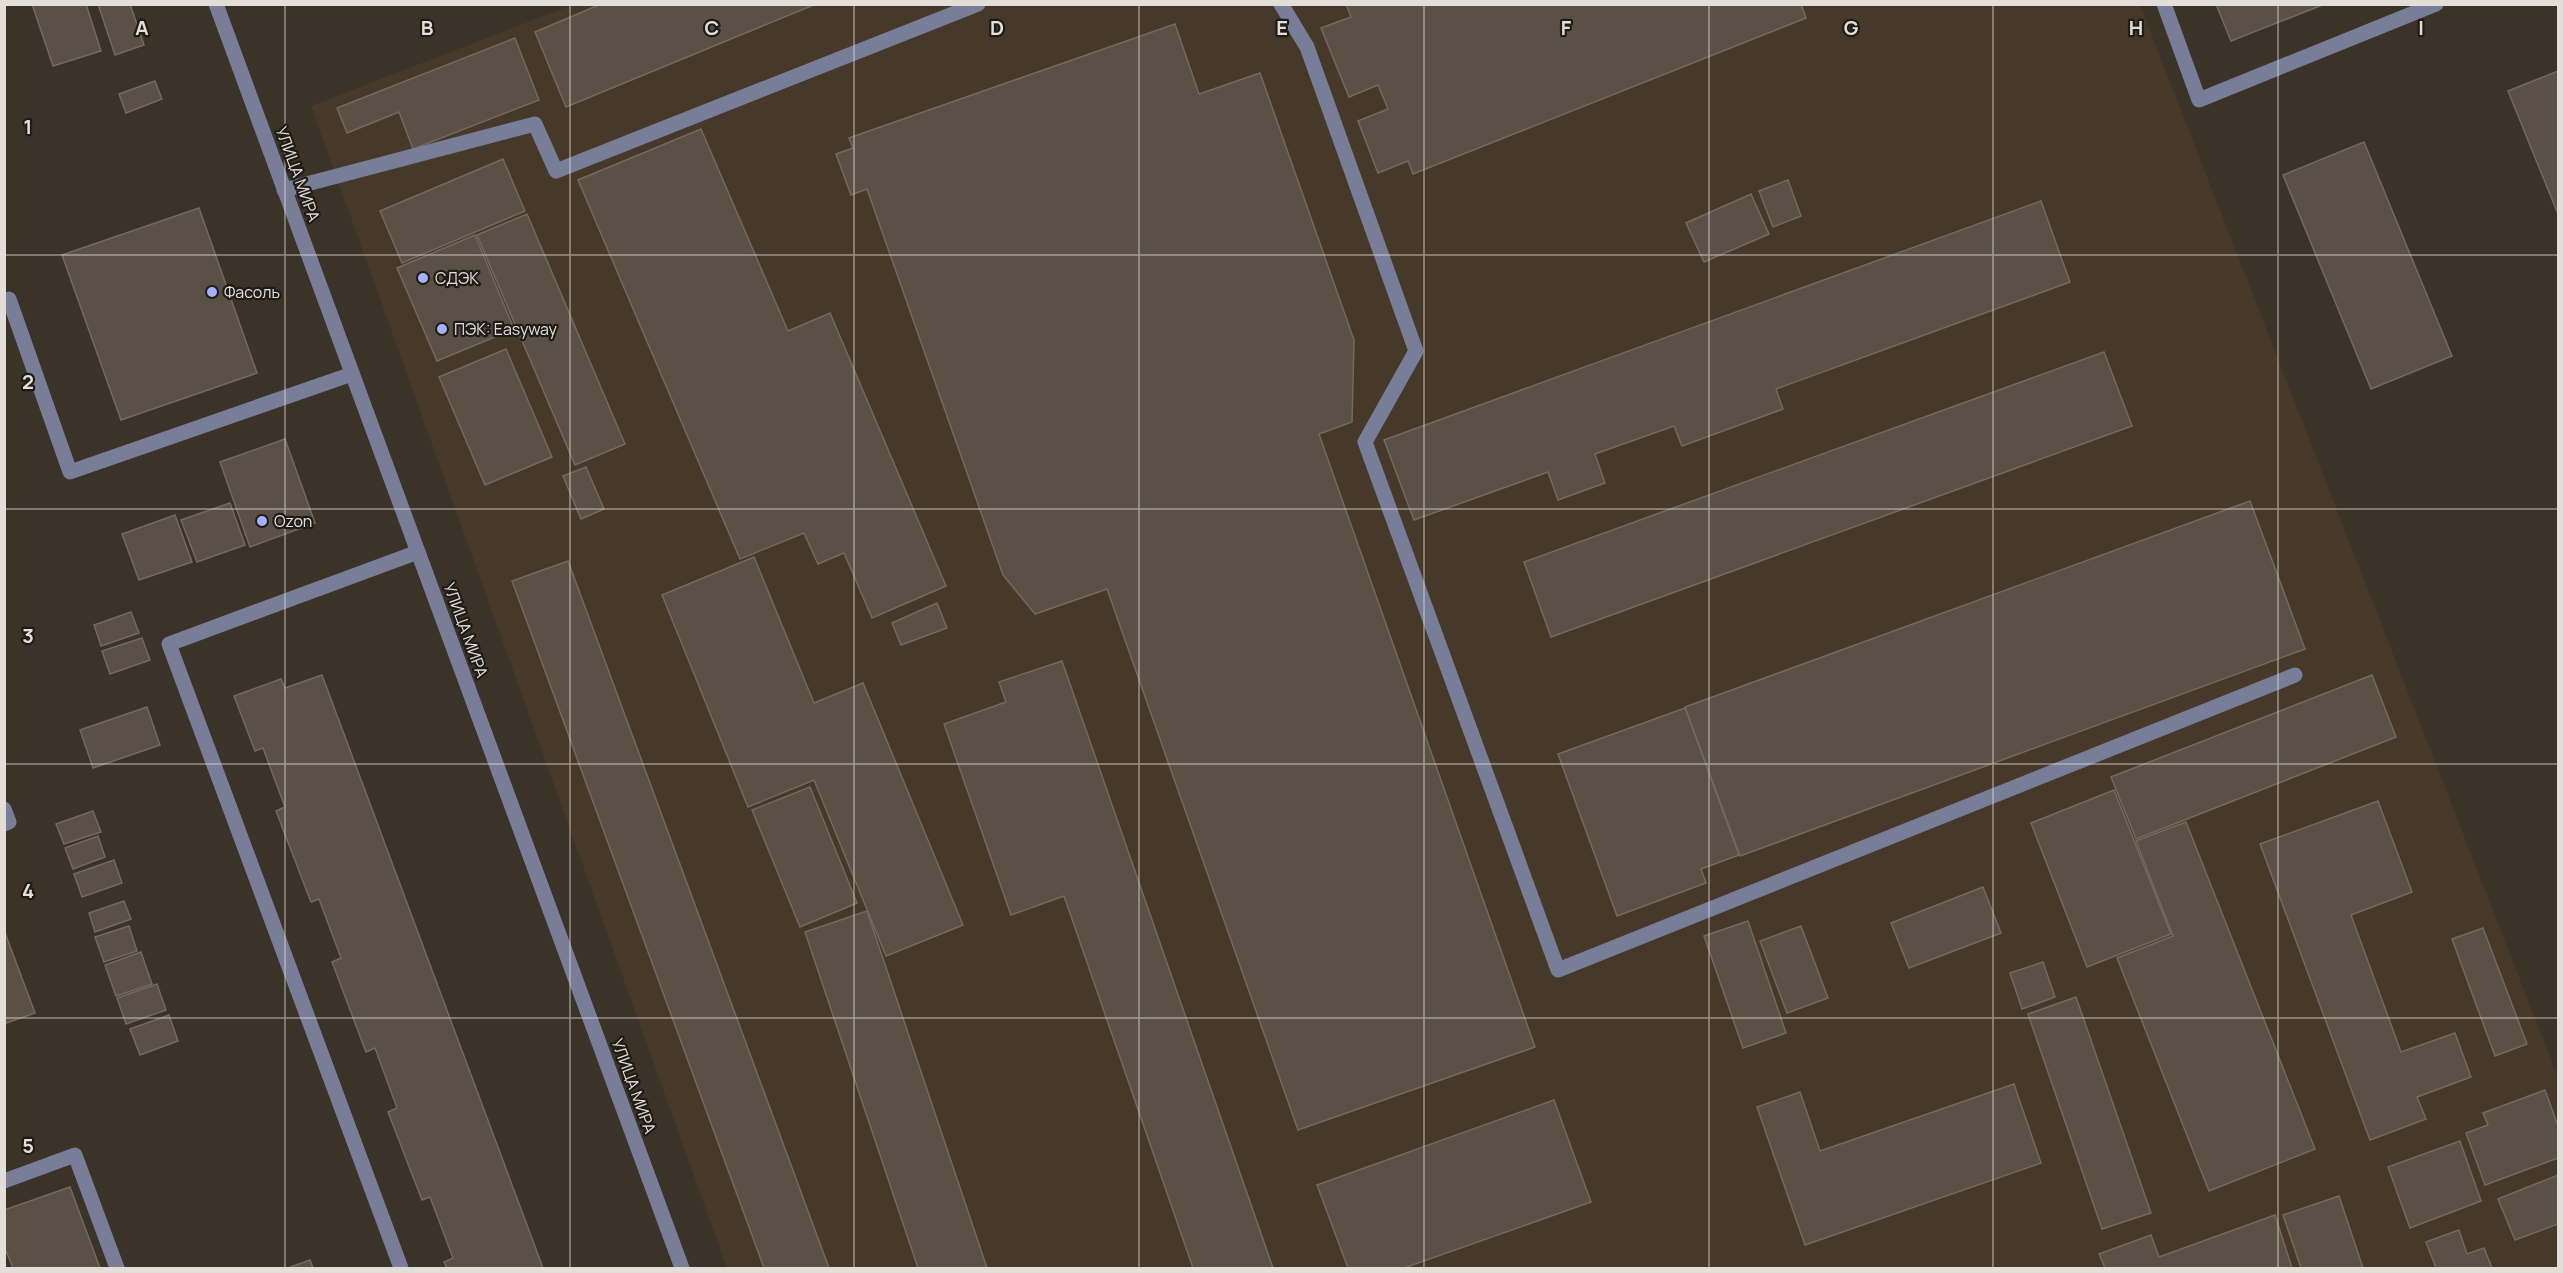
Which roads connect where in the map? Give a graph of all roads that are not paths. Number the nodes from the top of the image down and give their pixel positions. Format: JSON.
{"nodes":[{"id":1,"x":216,"y":4,"type":"edge"},
{"id":2,"x":978,"y":4,"type":"edge"},
{"id":3,"x":1281,"y":4,"type":"edge"},
{"id":4,"x":2163,"y":4,"type":"edge"},
{"id":5,"x":2436,"y":4,"type":"edge"},
{"id":6,"x":284,"y":190,"type":"junction"},
{"id":7,"x":9,"y":299,"type":"dead end"},
{"id":8,"x":352,"y":374,"type":"junction"},
{"id":9,"x":418,"y":552,"type":"junction"},
{"id":10,"x":2295,"y":675,"type":"dead end"},
{"id":11,"x":4,"y":808,"type":"edge"},
{"id":12,"x":4,"y":824,"type":"edge"},
{"id":13,"x":4,"y":1181,"type":"edge"},
{"id":14,"x":117,"y":1269,"type":"edge"},
{"id":15,"x":401,"y":1269,"type":"edge"},
{"id":16,"x":682,"y":1269,"type":"edge"}],
"edges":[{"from":1,"to":6,"type":"street","name":"УЛИЦА МИРА"},
{"from":2,"to":6,"type":"street"},
{"from":3,"to":10,"type":"street"},
{"from":4,"to":5,"type":"street"},
{"from":6,"to":8,"type":"street","name":"УЛИЦА МИРА"},
{"from":7,"to":8,"type":"street"},
{"from":8,"to":9,"type":"street","name":"УЛИЦА МИРА"},
{"from":9,"to":15,"type":"street"},
{"from":9,"to":16,"type":"street","name":"УЛИЦА МИРА"},
{"from":11,"to":12,"type":"street"},
{"from":13,"to":14,"type":"street"}]}
